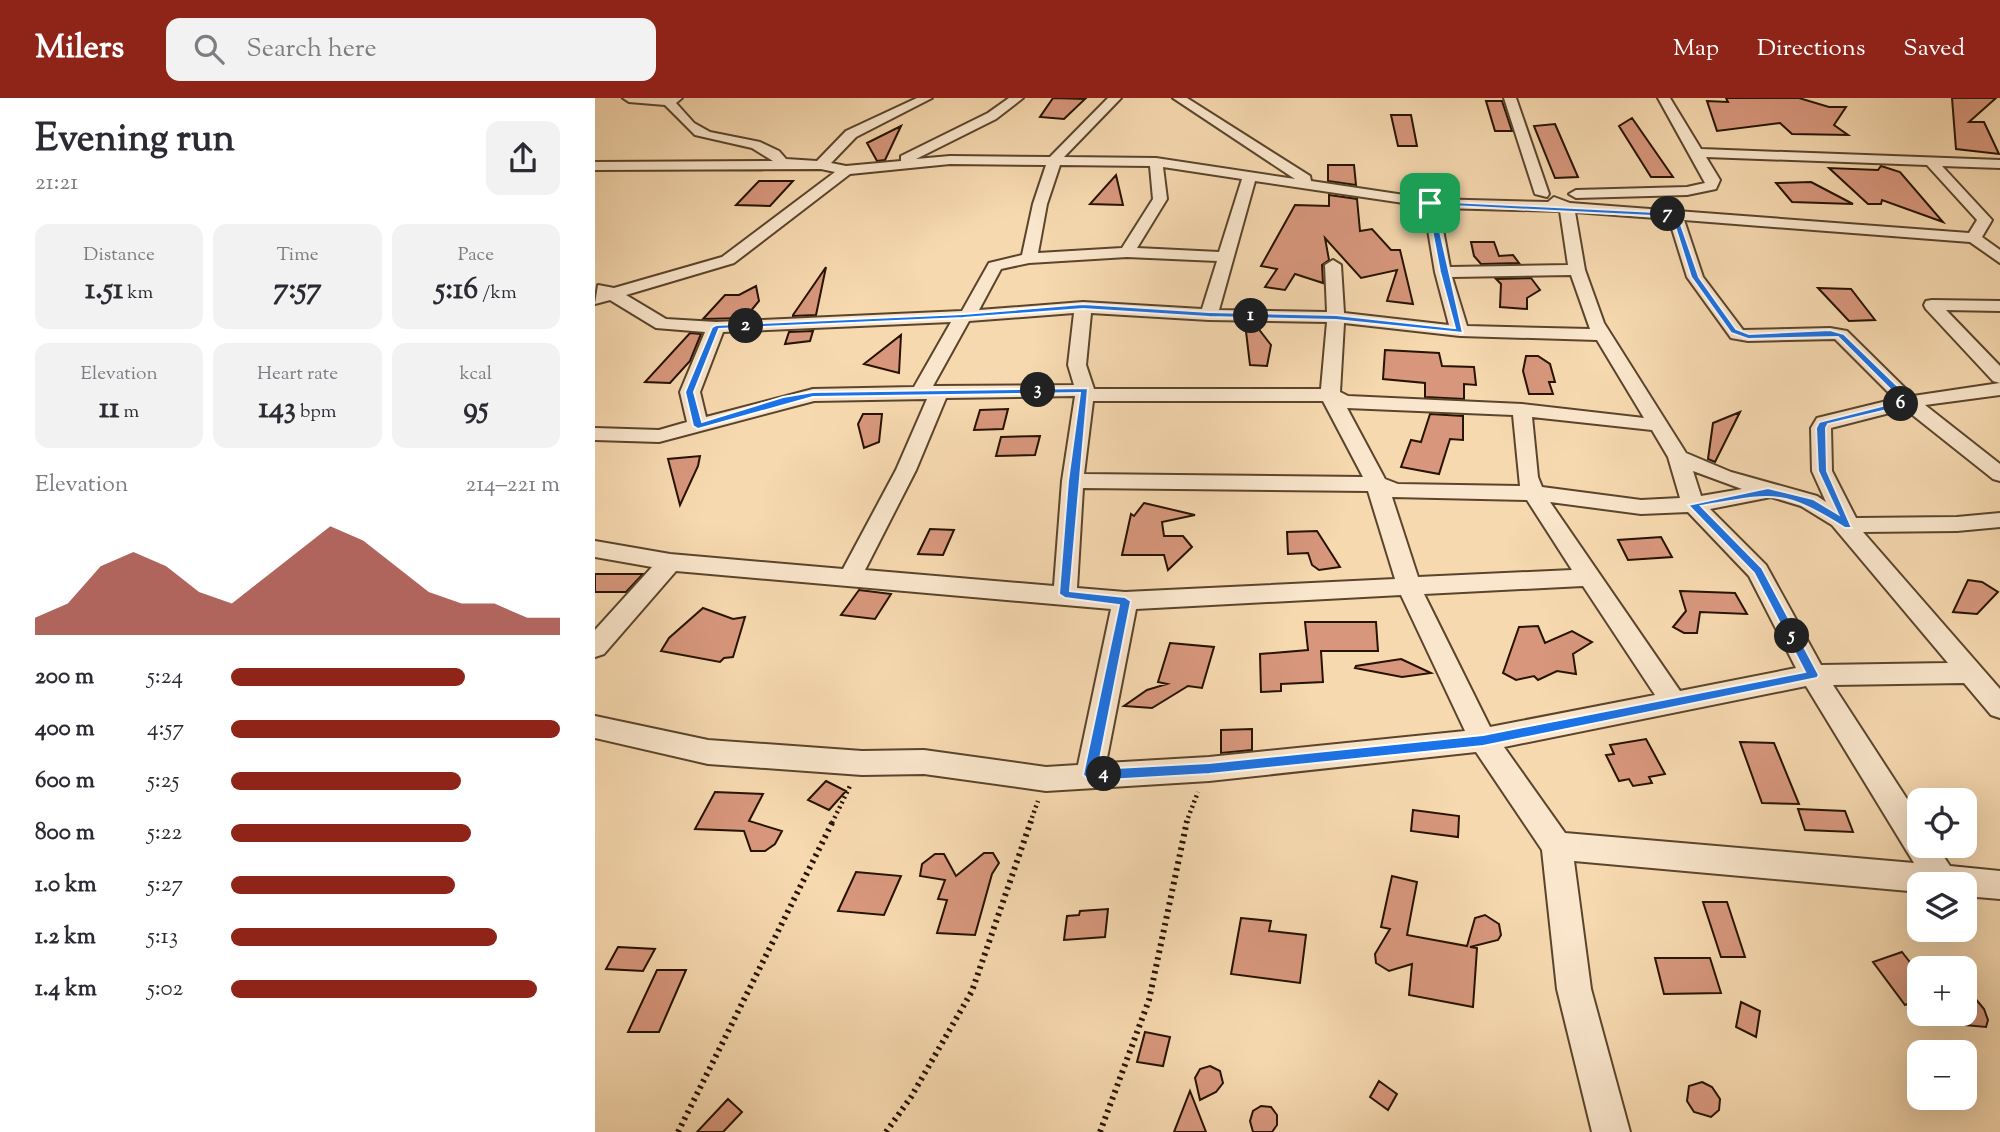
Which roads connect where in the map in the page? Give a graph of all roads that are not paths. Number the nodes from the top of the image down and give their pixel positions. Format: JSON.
{"nodes":[{"id":1,"x":629,"y":98,"type":"edge"},
{"id":2,"x":926,"y":98,"type":"edge"},
{"id":3,"x":1017,"y":98,"type":"edge"},
{"id":4,"x":1115,"y":98,"type":"edge"},
{"id":5,"x":1179,"y":98,"type":"edge"},
{"id":6,"x":1510,"y":98,"type":"edge"},
{"id":7,"x":1664,"y":98,"type":"edge"},
{"id":8,"x":672,"y":100,"type":"edge"},
{"id":9,"x":1696,"y":153,"type":"junction"},
{"id":10,"x":1055,"y":159,"type":"junction"},
{"id":11,"x":1156,"y":162,"type":"junction"},
{"id":12,"x":1932,"y":163,"type":"junction"},
{"id":13,"x":2000,"y":164,"type":"edge"},
{"id":14,"x":797,"y":165,"type":"junction"},
{"id":15,"x":821,"y":165,"type":"junction"},
{"id":16,"x":595,"y":166,"type":"edge"},
{"id":17,"x":887,"y":168,"type":"junction"},
{"id":18,"x":846,"y":170,"type":"junction"},
{"id":19,"x":1251,"y":174,"type":"junction"},
{"id":20,"x":1322,"y":189,"type":"junction"},
{"id":21,"x":1542,"y":194,"type":"junction"},
{"id":22,"x":1430,"y":203,"type":"junction"},
{"id":23,"x":1567,"y":207,"type":"junction"},
{"id":24,"x":1675,"y":215,"type":"junction"},
{"id":25,"x":1993,"y":219,"type":"edge"},
{"id":26,"x":1974,"y":238,"type":"junction"},
{"id":27,"x":1127,"y":252,"type":"junction"},
{"id":28,"x":1224,"y":257,"type":"junction"},
{"id":29,"x":1029,"y":258,"type":"junction"},
{"id":30,"x":2000,"y":258,"type":"edge"},
{"id":31,"x":1333,"y":265,"type":"dead end"},
{"id":32,"x":704,"y":268,"type":"junction"},
{"id":33,"x":1577,"y":270,"type":"junction"},
{"id":34,"x":1444,"y":272,"type":"junction"},
{"id":35,"x":595,"y":279,"type":"edge"},
{"id":36,"x":595,"y":285,"type":"edge"},
{"id":37,"x":613,"y":292,"type":"junction"},
{"id":38,"x":595,"y":299,"type":"edge"},
{"id":39,"x":2000,"y":306,"type":"edge"},
{"id":40,"x":1083,"y":307,"type":"junction"},
{"id":41,"x":1209,"y":314,"type":"junction"},
{"id":42,"x":965,"y":316,"type":"junction"},
{"id":43,"x":1336,"y":317,"type":"junction"},
{"id":44,"x":716,"y":327,"type":"junction"},
{"id":45,"x":1460,"y":331,"type":"junction"},
{"id":46,"x":1601,"y":335,"type":"junction"},
{"id":47,"x":2000,"y":377,"type":"edge"},
{"id":48,"x":2000,"y":388,"type":"edge"},
{"id":49,"x":931,"y":390,"type":"junction"},
{"id":50,"x":1085,"y":390,"type":"junction"},
{"id":51,"x":1330,"y":395,"type":"junction"},
{"id":52,"x":1909,"y":402,"type":"junction"},
{"id":53,"x":1522,"y":410,"type":"junction"},
{"id":54,"x":1656,"y":425,"type":"junction"},
{"id":55,"x":698,"y":426,"type":"junction"},
{"id":56,"x":595,"y":434,"type":"edge"},
{"id":57,"x":1678,"y":457,"type":"junction"},
{"id":58,"x":2000,"y":474,"type":"edge"},
{"id":59,"x":1073,"y":481,"type":"junction"},
{"id":60,"x":1377,"y":484,"type":"junction"},
{"id":61,"x":1768,"y":491,"type":"junction"},
{"id":62,"x":1534,"y":493,"type":"junction"},
{"id":63,"x":1693,"y":505,"type":"junction"},
{"id":64,"x":2000,"y":520,"type":"edge"},
{"id":65,"x":1844,"y":522,"type":"junction"},
{"id":66,"x":595,"y":549,"type":"edge"},
{"id":67,"x":670,"y":562,"type":"junction"},
{"id":68,"x":1590,"y":577,"type":"junction"},
{"id":69,"x":849,"y":579,"type":"junction"},
{"id":70,"x":1409,"y":587,"type":"junction"},
{"id":71,"x":1065,"y":594,"type":"junction"},
{"id":72,"x":1125,"y":601,"type":"junction"},
{"id":73,"x":595,"y":647,"type":"edge"},
{"id":74,"x":1973,"y":673,"type":"junction"},
{"id":75,"x":1813,"y":675,"type":"junction"},
{"id":76,"x":1674,"y":703,"type":"junction"},
{"id":77,"x":1998,"y":703,"type":"edge"},
{"id":78,"x":595,"y":727,"type":"edge"},
{"id":79,"x":1483,"y":740,"type":"junction"},
{"id":80,"x":1090,"y":775,"type":"junction"},
{"id":81,"x":1557,"y":846,"type":"junction"},
{"id":82,"x":1936,"y":872,"type":"edge"},
{"id":83,"x":1907,"y":875,"type":"edge"},
{"id":84,"x":1977,"y":882,"type":"edge"},
{"id":85,"x":2000,"y":885,"type":"edge"},
{"id":86,"x":1611,"y":1132,"type":"edge"}],
"edges":[{"from":1,"to":8,"type":"street"},
{"from":2,"to":15,"type":"street"},
{"from":3,"to":17,"type":"street"},
{"from":4,"to":10,"type":"street"},
{"from":5,"to":20,"type":"street"},
{"from":6,"to":21,"type":"street"},
{"from":7,"to":9,"type":"street"},
{"from":8,"to":14,"type":"street"},
{"from":9,"to":12,"type":"street"},
{"from":9,"to":21,"type":"street"},
{"from":10,"to":11,"type":"street"},
{"from":10,"to":17,"type":"street"},
{"from":10,"to":29,"type":"street"},
{"from":11,"to":19,"type":"street"},
{"from":11,"to":27,"type":"street"},
{"from":12,"to":13,"type":"street"},
{"from":12,"to":25,"type":"street"},
{"from":14,"to":15,"type":"street"},
{"from":14,"to":16,"type":"street"},
{"from":15,"to":18,"type":"street"},
{"from":17,"to":18,"type":"street"},
{"from":18,"to":32,"type":"street"},
{"from":19,"to":20,"type":"street"},
{"from":19,"to":28,"type":"street"},
{"from":20,"to":22,"type":"street"},
{"from":21,"to":23,"type":"street"},
{"from":22,"to":23,"type":"street"},
{"from":22,"to":34,"type":"street"},
{"from":23,"to":24,"type":"street"},
{"from":23,"to":33,"type":"street"},
{"from":24,"to":26,"type":"street"},
{"from":24,"to":52,"type":"street"},
{"from":25,"to":26,"type":"street"},
{"from":26,"to":30,"type":"street"},
{"from":27,"to":28,"type":"street"},
{"from":27,"to":29,"type":"street"},
{"from":28,"to":41,"type":"street"},
{"from":29,"to":42,"type":"street"},
{"from":31,"to":43,"type":"street"},
{"from":32,"to":35,"type":"street"},
{"from":32,"to":37,"type":"street"},
{"from":33,"to":34,"type":"street"},
{"from":33,"to":46,"type":"street"},
{"from":34,"to":45,"type":"street"},
{"from":36,"to":37,"type":"street"},
{"from":37,"to":38,"type":"street"},
{"from":37,"to":44,"type":"street"},
{"from":39,"to":47,"type":"street"},
{"from":40,"to":41,"type":"street"},
{"from":40,"to":42,"type":"street"},
{"from":40,"to":50,"type":"street"},
{"from":41,"to":43,"type":"street"},
{"from":42,"to":44,"type":"street"},
{"from":42,"to":49,"type":"street"},
{"from":43,"to":45,"type":"street"},
{"from":43,"to":51,"type":"street"},
{"from":44,"to":55,"type":"street"},
{"from":45,"to":46,"type":"street"},
{"from":46,"to":54,"type":"street"},
{"from":48,"to":52,"type":"street"},
{"from":49,"to":50,"type":"street"},
{"from":49,"to":55,"type":"street"},
{"from":49,"to":69,"type":"street"},
{"from":50,"to":51,"type":"street"},
{"from":50,"to":59,"type":"street"},
{"from":51,"to":53,"type":"street"},
{"from":51,"to":60,"type":"street"},
{"from":52,"to":58,"type":"street"},
{"from":52,"to":65,"type":"street"},
{"from":53,"to":54,"type":"street"},
{"from":53,"to":62,"type":"street"},
{"from":54,"to":57,"type":"street"},
{"from":55,"to":56,"type":"street"},
{"from":57,"to":61,"type":"street"},
{"from":57,"to":63,"type":"street"},
{"from":59,"to":60,"type":"street"},
{"from":59,"to":71,"type":"street"},
{"from":60,"to":62,"type":"street"},
{"from":60,"to":70,"type":"street"},
{"from":61,"to":63,"type":"street"},
{"from":61,"to":65,"type":"street"},
{"from":62,"to":63,"type":"street"},
{"from":62,"to":68,"type":"street"},
{"from":63,"to":75,"type":"street"},
{"from":64,"to":65,"type":"street"},
{"from":65,"to":74,"type":"street"},
{"from":66,"to":67,"type":"street"},
{"from":67,"to":69,"type":"street"},
{"from":67,"to":73,"type":"street"},
{"from":68,"to":70,"type":"street"},
{"from":68,"to":76,"type":"street"},
{"from":69,"to":71,"type":"street"},
{"from":70,"to":72,"type":"street"},
{"from":70,"to":79,"type":"street"},
{"from":71,"to":72,"type":"street"},
{"from":72,"to":80,"type":"street"},
{"from":74,"to":75,"type":"street"},
{"from":74,"to":77,"type":"street"},
{"from":75,"to":76,"type":"street"},
{"from":75,"to":82,"type":"street"},
{"from":76,"to":79,"type":"street"},
{"from":78,"to":80,"type":"street"},
{"from":79,"to":80,"type":"street"},
{"from":79,"to":81,"type":"street"},
{"from":81,"to":83,"type":"street"},
{"from":81,"to":86,"type":"street"},
{"from":84,"to":85,"type":"street"}]}
